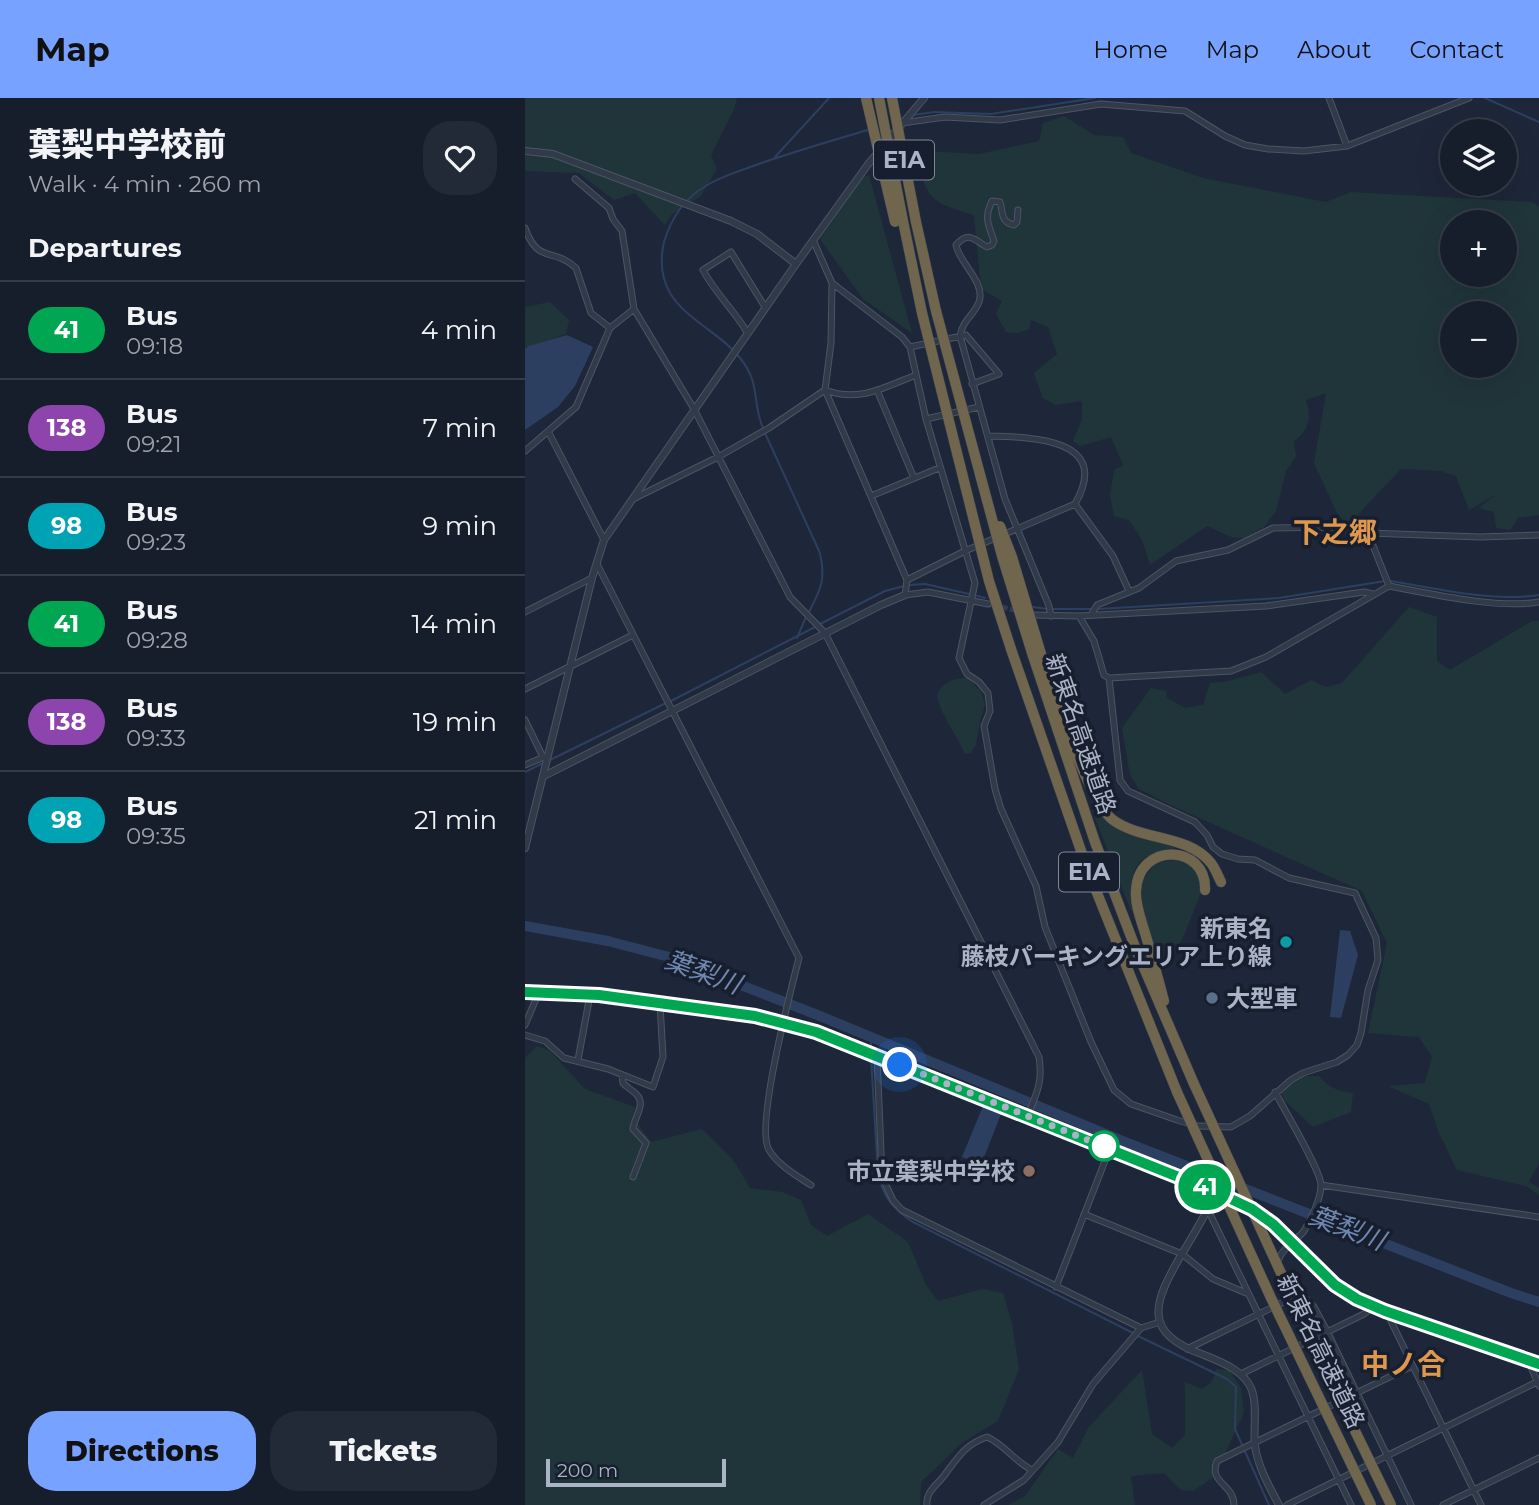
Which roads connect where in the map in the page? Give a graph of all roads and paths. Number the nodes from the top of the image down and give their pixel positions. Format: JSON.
{"nodes":[{"id":1,"x":866,"y":98,"type":"edge"},
{"id":2,"x":879,"y":98,"type":"edge"},
{"id":3,"x":892,"y":98,"type":"edge"},
{"id":4,"x":924,"y":98,"type":"edge"},
{"id":5,"x":1329,"y":98,"type":"edge"},
{"id":6,"x":1469,"y":98,"type":"edge"},
{"id":7,"x":1098,"y":101,"type":"edge"},
{"id":8,"x":901,"y":123,"type":"junction"},
{"id":9,"x":1347,"y":146,"type":"junction"},
{"id":10,"x":525,"y":151,"type":"edge"},
{"id":11,"x":575,"y":179,"type":"dead end"},
{"id":12,"x":1018,"y":210,"type":"dead end"},
{"id":13,"x":899,"y":221,"type":"junction"},
{"id":14,"x":525,"y":228,"type":"edge"},
{"id":15,"x":813,"y":240,"type":"junction"},
{"id":16,"x":796,"y":264,"type":"junction"},
{"id":17,"x":832,"y":283,"type":"junction"},
{"id":18,"x":765,"y":307,"type":"junction"},
{"id":19,"x":634,"y":309,"type":"junction"},
{"id":20,"x":610,"y":328,"type":"junction"},
{"id":21,"x":747,"y":332,"type":"junction"},
{"id":22,"x":960,"y":336,"type":"junction"},
{"id":23,"x":910,"y":347,"type":"junction"},
{"id":24,"x":916,"y":375,"type":"junction"},
{"id":25,"x":972,"y":384,"type":"junction"},
{"id":26,"x":825,"y":390,"type":"junction"},
{"id":27,"x":877,"y":390,"type":"junction"},
{"id":28,"x":979,"y":407,"type":"junction"},
{"id":29,"x":694,"y":409,"type":"junction"},
{"id":30,"x":926,"y":419,"type":"junction"},
{"id":31,"x":549,"y":433,"type":"junction"},
{"id":32,"x":988,"y":436,"type":"junction"},
{"id":33,"x":525,"y":451,"type":"edge"},
{"id":34,"x":718,"y":457,"type":"junction"},
{"id":35,"x":939,"y":468,"type":"junction"},
{"id":36,"x":914,"y":478,"type":"junction"},
{"id":37,"x":871,"y":496,"type":"junction"},
{"id":38,"x":631,"y":500,"type":"junction"},
{"id":39,"x":1075,"y":504,"type":"junction"},
{"id":40,"x":1017,"y":529,"type":"junction"},
{"id":41,"x":1368,"y":533,"type":"junction"},
{"id":42,"x":1539,"y":535,"type":"edge"},
{"id":43,"x":604,"y":540,"type":"junction"},
{"id":44,"x":965,"y":551,"type":"junction"},
{"id":45,"x":597,"y":564,"type":"junction"},
{"id":46,"x":592,"y":578,"type":"junction"},
{"id":47,"x":907,"y":580,"type":"junction"},
{"id":48,"x":1389,"y":586,"type":"junction"},
{"id":49,"x":1129,"y":591,"type":"junction"},
{"id":50,"x":1373,"y":594,"type":"junction"},
{"id":51,"x":905,"y":595,"type":"junction"},
{"id":52,"x":971,"y":601,"type":"junction"},
{"id":53,"x":1539,"y":602,"type":"edge"},
{"id":54,"x":988,"y":604,"type":"tunnel mouth"},
{"id":55,"x":525,"y":612,"type":"edge"},
{"id":56,"x":1033,"y":615,"type":"dead end"},
{"id":57,"x":1091,"y":615,"type":"junction"},
{"id":58,"x":1079,"y":616,"type":"junction"},
{"id":59,"x":1051,"y":617,"type":"junction"},
{"id":60,"x":825,"y":634,"type":"junction"},
{"id":61,"x":633,"y":635,"type":"junction"},
{"id":62,"x":1037,"y":655,"type":"junction"},
{"id":63,"x":570,"y":667,"type":"junction"},
{"id":64,"x":1109,"y":678,"type":"junction"},
{"id":65,"x":525,"y":689,"type":"edge"},
{"id":66,"x":673,"y":711,"type":"junction"},
{"id":67,"x":525,"y":720,"type":"edge"},
{"id":68,"x":545,"y":757,"type":"junction"},
{"id":69,"x":525,"y":765,"type":"edge"},
{"id":70,"x":544,"y":776,"type":"junction"},
{"id":71,"x":525,"y":848,"type":"edge"},
{"id":72,"x":1221,"y":882,"type":"dead end"},
{"id":73,"x":1205,"y":890,"type":"dead end"},
{"id":74,"x":525,"y":992,"type":"edge"},
{"id":75,"x":539,"y":992,"type":"junction"},
{"id":76,"x":590,"y":995,"type":"junction"},
{"id":77,"x":660,"y":1004,"type":"junction"},
{"id":78,"x":783,"y":1019,"type":"junction"},
{"id":79,"x":525,"y":1025,"type":"edge"},
{"id":80,"x":525,"y":1035,"type":"edge"},
{"id":81,"x":1174,"y":1035,"type":"junction"},
{"id":82,"x":877,"y":1056,"type":"junction"},
{"id":83,"x":577,"y":1060,"type":"junction"},
{"id":84,"x":622,"y":1075,"type":"junction"},
{"id":85,"x":1275,"y":1093,"type":"junction"},
{"id":86,"x":1028,"y":1115,"type":"junction"},
{"id":87,"x":1110,"y":1149,"type":"junction"},
{"id":88,"x":633,"y":1177,"type":"dead end"},
{"id":89,"x":811,"y":1185,"type":"dead end"},
{"id":90,"x":1321,"y":1185,"type":"junction"},
{"id":91,"x":1216,"y":1192,"type":"junction"},
{"id":92,"x":1207,"y":1210,"type":"junction"},
{"id":93,"x":1084,"y":1214,"type":"junction"},
{"id":94,"x":1539,"y":1217,"type":"edge"},
{"id":95,"x":1293,"y":1244,"type":"junction"},
{"id":96,"x":1182,"y":1254,"type":"junction"},
{"id":97,"x":1056,"y":1287,"type":"junction"},
{"id":98,"x":1302,"y":1293,"type":"junction"},
{"id":99,"x":1248,"y":1294,"type":"junction"},
{"id":100,"x":1374,"y":1307,"type":"junction"},
{"id":101,"x":1385,"y":1311,"type":"junction"},
{"id":102,"x":1258,"y":1315,"type":"junction"},
{"id":103,"x":1160,"y":1322,"type":"junction"},
{"id":104,"x":1141,"y":1328,"type":"junction"},
{"id":105,"x":1327,"y":1331,"type":"junction"},
{"id":106,"x":1187,"y":1349,"type":"junction"},
{"id":107,"x":1277,"y":1355,"type":"junction"},
{"id":108,"x":1528,"y":1360,"type":"junction"},
{"id":109,"x":1539,"y":1364,"type":"edge"},
{"id":110,"x":1412,"y":1366,"type":"junction"},
{"id":111,"x":1241,"y":1374,"type":"junction"},
{"id":112,"x":1538,"y":1384,"type":"edge"},
{"id":113,"x":1357,"y":1393,"type":"junction"},
{"id":114,"x":1308,"y":1418,"type":"junction"},
{"id":115,"x":1443,"y":1427,"type":"junction"},
{"id":116,"x":1255,"y":1443,"type":"junction"},
{"id":117,"x":1386,"y":1455,"type":"junction"},
{"id":118,"x":1539,"y":1458,"type":"edge"},
{"id":119,"x":1032,"y":1470,"type":"junction"},
{"id":120,"x":1338,"y":1479,"type":"junction"},
{"id":121,"x":1473,"y":1490,"type":"junction"},
{"id":122,"x":927,"y":1505,"type":"edge"},
{"id":123,"x":984,"y":1505,"type":"edge"},
{"id":124,"x":1234,"y":1505,"type":"edge"},
{"id":125,"x":1279,"y":1505,"type":"edge"},
{"id":126,"x":1287,"y":1505,"type":"edge"},
{"id":127,"x":1351,"y":1505,"type":"edge"},
{"id":128,"x":1371,"y":1505,"type":"edge"},
{"id":129,"x":1391,"y":1505,"type":"edge"},
{"id":130,"x":1411,"y":1505,"type":"edge"},
{"id":131,"x":1443,"y":1505,"type":"edge"},
{"id":132,"x":1481,"y":1505,"type":"edge"}],
"edges":[{"from":1,"to":13,"type":"highway","bridge":true},
{"from":2,"to":13,"type":"highway","name":"新東名高速道路","number":"E1A","bridge":true},
{"from":3,"to":62,"type":"highway","name":"新東名高速道路","number":"E1A","bridge":true},
{"from":4,"to":8,"type":"street"},
{"from":5,"to":9,"type":"street"},
{"from":6,"to":9,"type":"street"},
{"from":7,"to":8,"type":"street"},
{"from":7,"to":9,"type":"street"},
{"from":8,"to":15,"type":"street"},
{"from":10,"to":16,"type":"street"},
{"from":11,"to":19,"type":"street"},
{"from":12,"to":22,"type":"street"},
{"from":13,"to":128,"type":"highway","name":"新東名高速道路","number":"E1A","bridge":true},
{"from":14,"to":20,"type":"street"},
{"from":15,"to":16,"type":"street"},
{"from":15,"to":17,"type":"street"},
{"from":16,"to":18,"type":"street"},
{"from":17,"to":23,"type":"street"},
{"from":17,"to":26,"type":"street"},
{"from":18,"to":21,"type":"street"},
{"from":18,"to":21,"type":"street"},
{"from":19,"to":20,"type":"street"},
{"from":19,"to":29,"type":"street"},
{"from":20,"to":31,"type":"street"},
{"from":21,"to":29,"type":"street"},
{"from":22,"to":23,"type":"street"},
{"from":22,"to":25,"type":"street"},
{"from":22,"to":25,"type":"street"},
{"from":23,"to":24,"type":"street"},
{"from":24,"to":27,"type":"street"},
{"from":24,"to":30,"type":"street"},
{"from":25,"to":28,"type":"street"},
{"from":26,"to":27,"type":"street"},
{"from":26,"to":34,"type":"street"},
{"from":26,"to":37,"type":"street"},
{"from":27,"to":36,"type":"street"},
{"from":28,"to":30,"type":"street"},
{"from":28,"to":32,"type":"street"},
{"from":29,"to":34,"type":"street"},
{"from":29,"to":38,"type":"street"},
{"from":30,"to":35,"type":"street"},
{"from":31,"to":33,"type":"street"},
{"from":31,"to":43,"type":"street"},
{"from":32,"to":39,"type":"street"},
{"from":32,"to":40,"type":"street"},
{"from":34,"to":38,"type":"street"},
{"from":34,"to":60,"type":"street"},
{"from":35,"to":36,"type":"street"},
{"from":35,"to":44,"type":"street"},
{"from":36,"to":37,"type":"street"},
{"from":37,"to":47,"type":"street"},
{"from":38,"to":43,"type":"street"},
{"from":39,"to":40,"type":"street"},
{"from":39,"to":49,"type":"street"},
{"from":40,"to":44,"type":"street"},
{"from":40,"to":59,"type":"street"},
{"from":41,"to":42,"type":"street"},
{"from":41,"to":48,"type":"street"},
{"from":41,"to":49,"type":"street"},
{"from":43,"to":45,"type":"street"},
{"from":44,"to":47,"type":"street"},
{"from":44,"to":52,"type":"street"},
{"from":45,"to":46,"type":"street"},
{"from":45,"to":61,"type":"street"},
{"from":46,"to":55,"type":"street"},
{"from":46,"to":63,"type":"street"},
{"from":47,"to":51,"type":"street"},
{"from":48,"to":50,"type":"street"},
{"from":48,"to":53,"type":"street"},
{"from":49,"to":57,"type":"street"},
{"from":50,"to":57,"type":"street"},
{"from":50,"to":64,"type":"street"},
{"from":51,"to":52,"type":"street"},
{"from":51,"to":60,"type":"street"},
{"from":52,"to":54,"type":"street"},
{"from":52,"to":85,"type":"street"},
{"from":56,"to":59,"type":"street"},
{"from":57,"to":58,"type":"street"},
{"from":58,"to":59,"type":"street"},
{"from":58,"to":64,"type":"street"},
{"from":60,"to":66,"type":"street"},
{"from":60,"to":86,"type":"street"},
{"from":61,"to":63,"type":"street"},
{"from":61,"to":66,"type":"street"},
{"from":62,"to":72,"type":"highway"},
{"from":62,"to":81,"type":"highway","name":"新東名高速道路","number":"E1A"},
{"from":63,"to":65,"type":"street"},
{"from":63,"to":68,"type":"street"},
{"from":64,"to":85,"type":"street"},
{"from":66,"to":70,"type":"street"},
{"from":66,"to":78,"type":"street"},
{"from":67,"to":68,"type":"street"},
{"from":68,"to":69,"type":"street"},
{"from":68,"to":70,"type":"street"},
{"from":70,"to":71,"type":"street"},
{"from":73,"to":81,"type":"highway"},
{"from":74,"to":75,"type":"main road"},
{"from":75,"to":76,"type":"main road"},
{"from":75,"to":79,"type":"street"},
{"from":76,"to":77,"type":"main road"},
{"from":76,"to":83,"type":"street"},
{"from":77,"to":78,"type":"main road"},
{"from":77,"to":84,"type":"street"},
{"from":78,"to":82,"type":"main road"},
{"from":78,"to":89,"type":"street"},
{"from":80,"to":83,"type":"street"},
{"from":81,"to":129,"type":"highway","name":"新東名高速道路","number":"E1A","bridge":true},
{"from":82,"to":86,"type":"main road"},
{"from":82,"to":97,"type":"street"},
{"from":83,"to":84,"type":"street"},
{"from":84,"to":88,"type":"street"},
{"from":85,"to":90,"type":"street"},
{"from":86,"to":87,"type":"main road"},
{"from":87,"to":91,"type":"main road"},
{"from":87,"to":93,"type":"street"},
{"from":90,"to":94,"type":"street"},
{"from":90,"to":95,"type":"street"},
{"from":91,"to":92,"type":"street"},
{"from":91,"to":95,"type":"main road"},
{"from":92,"to":96,"type":"street"},
{"from":92,"to":99,"type":"street"},
{"from":93,"to":96,"type":"street"},
{"from":93,"to":97,"type":"street"},
{"from":95,"to":98,"type":"street"},
{"from":95,"to":100,"type":"main road"},
{"from":96,"to":99,"type":"street"},
{"from":96,"to":103,"type":"street"},
{"from":97,"to":104,"type":"street"},
{"from":98,"to":102,"type":"street"},
{"from":98,"to":105,"type":"street"},
{"from":99,"to":102,"type":"street"},
{"from":100,"to":101,"type":"main road"},
{"from":100,"to":105,"type":"street"},
{"from":101,"to":108,"type":"main road"},
{"from":101,"to":110,"type":"street"},
{"from":102,"to":106,"type":"street"},
{"from":102,"to":107,"type":"street"},
{"from":103,"to":104,"type":"street"},
{"from":103,"to":106,"type":"street"},
{"from":104,"to":119,"type":"street"},
{"from":105,"to":107,"type":"street"},
{"from":105,"to":113,"type":"street"},
{"from":106,"to":111,"type":"street"},
{"from":107,"to":111,"type":"street"},
{"from":107,"to":114,"type":"street"},
{"from":108,"to":109,"type":"main road"},
{"from":108,"to":112,"type":"street"},
{"from":110,"to":113,"type":"street"},
{"from":110,"to":115,"type":"street"},
{"from":111,"to":116,"type":"street"},
{"from":112,"to":115,"type":"street"},
{"from":113,"to":114,"type":"street"},
{"from":113,"to":117,"type":"street"},
{"from":114,"to":116,"type":"street"},
{"from":114,"to":120,"type":"street"},
{"from":115,"to":117,"type":"street"},
{"from":115,"to":121,"type":"street"},
{"from":116,"to":124,"type":"street"},
{"from":116,"to":125,"type":"street"},
{"from":117,"to":120,"type":"street"},
{"from":117,"to":130,"type":"street"},
{"from":118,"to":121,"type":"street"},
{"from":119,"to":122,"type":"street"},
{"from":119,"to":123,"type":"street"},
{"from":120,"to":126,"type":"street"},
{"from":120,"to":127,"type":"street"},
{"from":121,"to":131,"type":"street"},
{"from":121,"to":132,"type":"street"}]}
